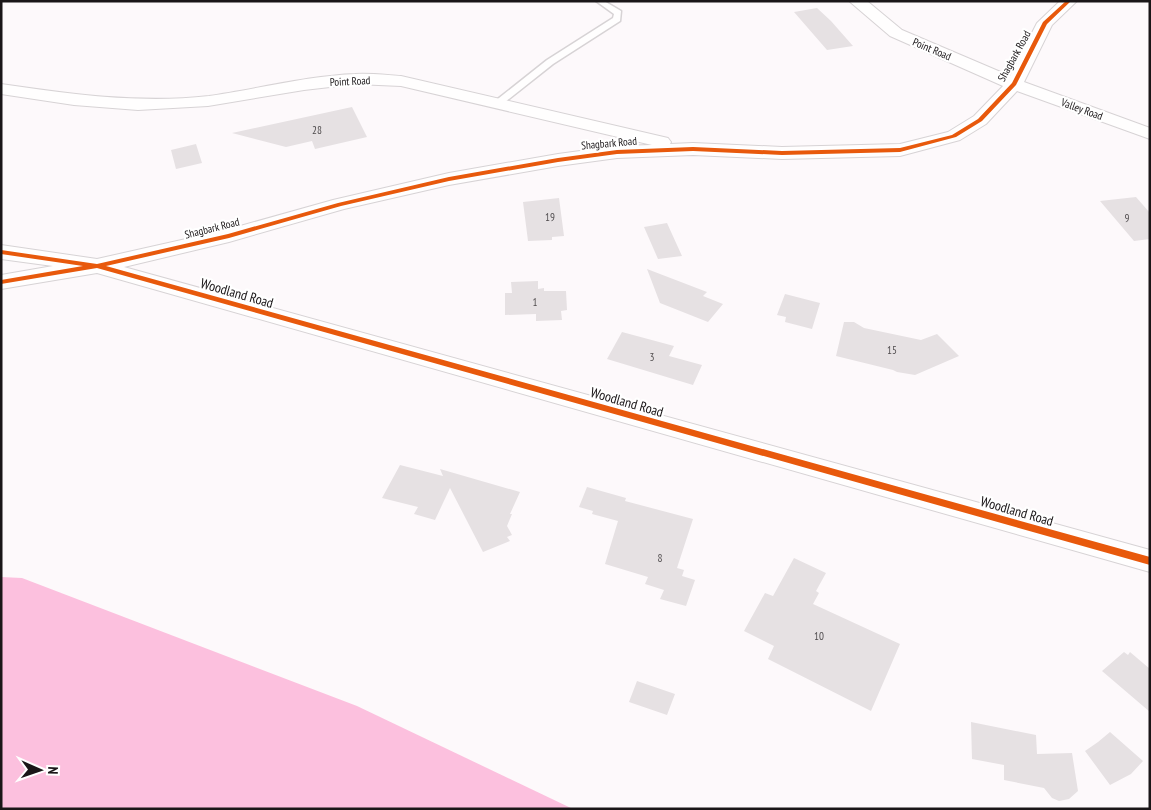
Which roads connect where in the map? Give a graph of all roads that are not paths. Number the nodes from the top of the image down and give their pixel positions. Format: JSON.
{"nodes":[{"id":1,"x":599,"y":1,"type":"edge"},
{"id":2,"x":857,"y":1,"type":"edge"},
{"id":3,"x":1069,"y":1,"type":"edge"},
{"id":4,"x":1014,"y":84,"type":"junction"},
{"id":5,"x":1,"y":89,"type":"edge"},
{"id":6,"x":497,"y":104,"type":"junction"},
{"id":7,"x":1150,"y":134,"type":"edge"},
{"id":8,"x":693,"y":148,"type":"junction"},
{"id":9,"x":1,"y":252,"type":"edge"},
{"id":10,"x":97,"y":266,"type":"junction"},
{"id":11,"x":1,"y":282,"type":"edge"},
{"id":12,"x":1150,"y":561,"type":"edge"}],
"edges":[{"from":1,"to":6,"type":"lane"},
{"from":2,"to":4,"type":"street","name":"Point Road"},
{"from":3,"to":4,"type":"street","name":"Shagbark Road"},
{"from":4,"to":7,"type":"street","name":"Valley Road"},
{"from":4,"to":8,"type":"street","name":"Shagbark Road"},
{"from":5,"to":6,"type":"street","name":"Point Road"},
{"from":6,"to":8,"type":"street","name":"Point Road"},
{"from":8,"to":10,"type":"street","name":"Shagbark Road"},
{"from":9,"to":10,"type":"street","name":"Shagbark Road"},
{"from":10,"to":11,"type":"street","name":"Shagbark Road"},
{"from":10,"to":12,"type":"street","name":"Woodland Road"}]}
